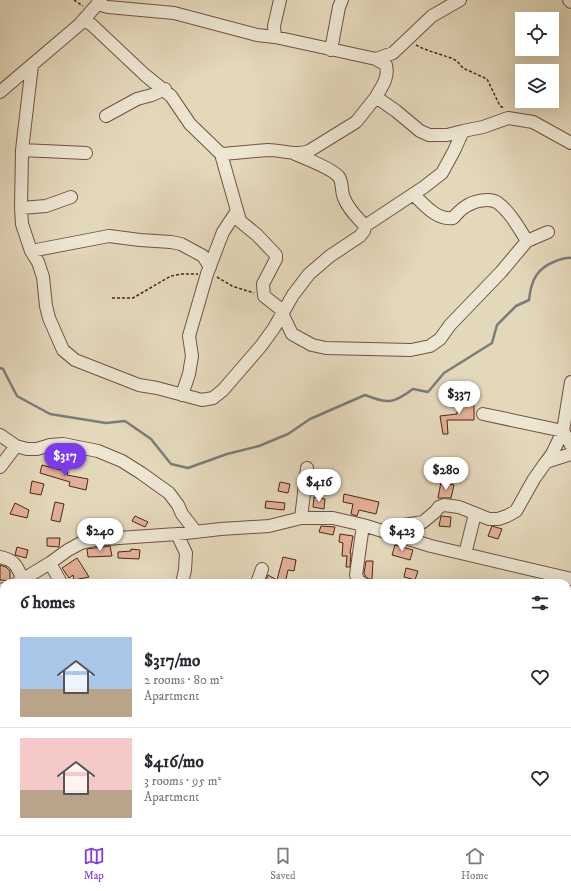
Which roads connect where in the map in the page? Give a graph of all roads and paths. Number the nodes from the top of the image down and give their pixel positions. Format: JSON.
{"nodes":[{"id":1,"x":280,"y":0,"type":"edge"},
{"id":2,"x":342,"y":0,"type":"edge"},
{"id":3,"x":460,"y":0,"type":"edge"},
{"id":4,"x":99,"y":2,"type":"edge"},
{"id":5,"x":84,"y":19,"type":"junction"},
{"id":6,"x":274,"y":38,"type":"junction"},
{"id":7,"x":404,"y":43,"type":"junction"},
{"id":8,"x":331,"y":50,"type":"junction"},
{"id":9,"x":376,"y":59,"type":"junction"},
{"id":10,"x":32,"y":65,"type":"junction"},
{"id":11,"x":386,"y":79,"type":"junction"},
{"id":12,"x":165,"y":89,"type":"junction"},
{"id":13,"x":0,"y":92,"type":"edge"},
{"id":14,"x":376,"y":97,"type":"junction"},
{"id":15,"x":505,"y":109,"type":"dead end"},
{"id":16,"x":106,"y":116,"type":"dead end"},
{"id":17,"x":463,"y":131,"type":"junction"},
{"id":18,"x":571,"y":143,"type":"edge"},
{"id":19,"x":22,"y":150,"type":"junction"},
{"id":20,"x":86,"y":154,"type":"dead end"},
{"id":21,"x":220,"y":154,"type":"junction"},
{"id":22,"x":295,"y":154,"type":"junction"},
{"id":23,"x":412,"y":194,"type":"junction"},
{"id":24,"x":71,"y":197,"type":"dead end"},
{"id":25,"x":21,"y":208,"type":"junction"},
{"id":26,"x":237,"y":211,"type":"junction"},
{"id":27,"x":365,"y":226,"type":"junction"},
{"id":28,"x":548,"y":232,"type":"dead end"},
{"id":29,"x":527,"y":240,"type":"junction"},
{"id":30,"x":31,"y":251,"type":"junction"},
{"id":31,"x":208,"y":270,"type":"junction"},
{"id":32,"x":259,"y":297,"type":"dead end"},
{"id":33,"x":112,"y":298,"type":"dead end"},
{"id":34,"x":282,"y":312,"type":"junction"},
{"id":35,"x":571,"y":382,"type":"edge"},
{"id":36,"x":182,"y":395,"type":"junction"},
{"id":37,"x":483,"y":414,"type":"dead end"},
{"id":38,"x":563,"y":431,"type":"junction"},
{"id":39,"x":0,"y":435,"type":"edge"},
{"id":40,"x":571,"y":445,"type":"edge"},
{"id":41,"x":16,"y":446,"type":"junction"},
{"id":42,"x":571,"y":454,"type":"edge"},
{"id":43,"x":546,"y":462,"type":"junction"},
{"id":44,"x":0,"y":467,"type":"edge"},
{"id":45,"x":307,"y":468,"type":"dead end"},
{"id":46,"x":475,"y":514,"type":"junction"},
{"id":47,"x":301,"y":518,"type":"junction"},
{"id":48,"x":363,"y":525,"type":"junction"},
{"id":49,"x":385,"y":531,"type":"junction"},
{"id":50,"x":196,"y":532,"type":"junction"},
{"id":51,"x":177,"y":534,"type":"junction"},
{"id":52,"x":465,"y":554,"type":"junction"},
{"id":53,"x":0,"y":556,"type":"edge"},
{"id":54,"x":50,"y":563,"type":"junction"},
{"id":55,"x":262,"y":569,"type":"dead end"},
{"id":56,"x":571,"y":578,"type":"edge"},
{"id":57,"x":20,"y":579,"type":"edge"},
{"id":58,"x":23,"y":579,"type":"edge"},
{"id":59,"x":59,"y":579,"type":"edge"},
{"id":60,"x":183,"y":579,"type":"edge"},
{"id":61,"x":258,"y":579,"type":"edge"},
{"id":62,"x":358,"y":579,"type":"edge"}],
"edges":[{"from":1,"to":6,"type":"street"},
{"from":2,"to":8,"type":"street"},
{"from":3,"to":7,"type":"street"},
{"from":4,"to":5,"type":"street"},
{"from":4,"to":6,"type":"street"},
{"from":5,"to":10,"type":"street"},
{"from":5,"to":12,"type":"street"},
{"from":6,"to":8,"type":"street"},
{"from":7,"to":9,"type":"street"},
{"from":7,"to":11,"type":"street"},
{"from":7,"to":15,"type":"path"},
{"from":8,"to":9,"type":"street"},
{"from":9,"to":11,"type":"street"},
{"from":10,"to":13,"type":"street"},
{"from":10,"to":19,"type":"street"},
{"from":11,"to":14,"type":"street"},
{"from":12,"to":16,"type":"street"},
{"from":12,"to":21,"type":"street"},
{"from":14,"to":17,"type":"street"},
{"from":14,"to":22,"type":"street"},
{"from":17,"to":18,"type":"street"},
{"from":17,"to":23,"type":"street"},
{"from":19,"to":20,"type":"street"},
{"from":19,"to":25,"type":"street"},
{"from":21,"to":22,"type":"street"},
{"from":21,"to":26,"type":"street"},
{"from":22,"to":27,"type":"street"},
{"from":23,"to":27,"type":"street"},
{"from":23,"to":29,"type":"street"},
{"from":24,"to":25,"type":"street"},
{"from":25,"to":30,"type":"street"},
{"from":26,"to":31,"type":"street"},
{"from":26,"to":34,"type":"street"},
{"from":27,"to":34,"type":"street"},
{"from":28,"to":29,"type":"street"},
{"from":29,"to":34,"type":"street"},
{"from":30,"to":31,"type":"street"},
{"from":30,"to":36,"type":"street"},
{"from":31,"to":32,"type":"path"},
{"from":31,"to":33,"type":"path"},
{"from":31,"to":36,"type":"street"},
{"from":34,"to":36,"type":"street"},
{"from":35,"to":38,"type":"street"},
{"from":37,"to":38,"type":"street"},
{"from":38,"to":40,"type":"street"},
{"from":38,"to":43,"type":"street"},
{"from":39,"to":41,"type":"street"},
{"from":41,"to":44,"type":"street"},
{"from":41,"to":50,"type":"street"},
{"from":42,"to":43,"type":"street"},
{"from":43,"to":46,"type":"street"},
{"from":45,"to":47,"type":"street"},
{"from":46,"to":49,"type":"street"},
{"from":46,"to":52,"type":"street"},
{"from":47,"to":48,"type":"street"},
{"from":47,"to":50,"type":"street"},
{"from":48,"to":49,"type":"street"},
{"from":48,"to":62,"type":"street"},
{"from":49,"to":52,"type":"street"},
{"from":50,"to":51,"type":"street"},
{"from":51,"to":54,"type":"street"},
{"from":51,"to":60,"type":"street"},
{"from":52,"to":56,"type":"street"},
{"from":53,"to":57,"type":"street"},
{"from":54,"to":58,"type":"street"},
{"from":54,"to":59,"type":"street"},
{"from":55,"to":61,"type":"street"}]}
